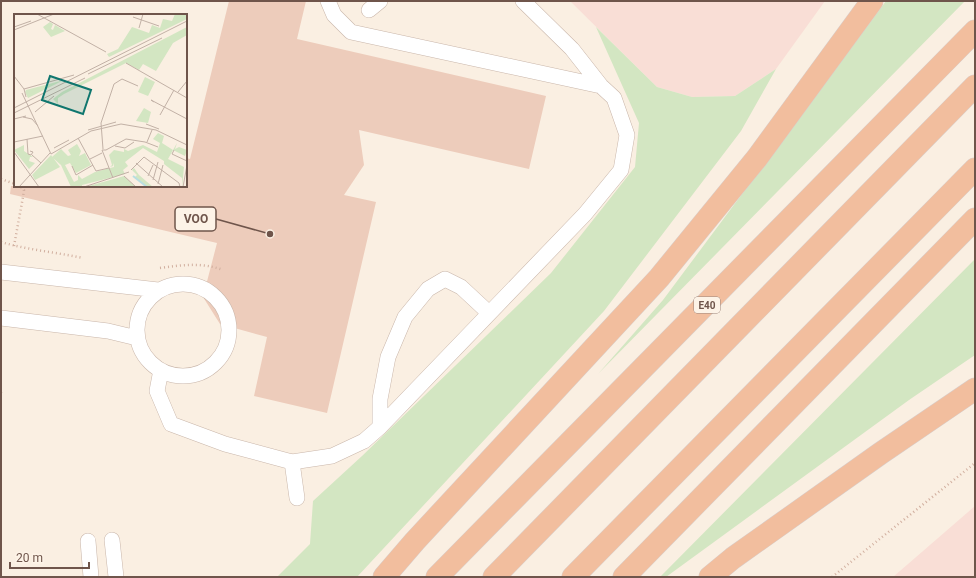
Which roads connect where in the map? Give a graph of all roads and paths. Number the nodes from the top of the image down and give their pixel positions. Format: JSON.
{"nodes":[{"id":1,"x":328,"y":1,"type":"edge"},
{"id":2,"x":523,"y":1,"type":"edge"},
{"id":3,"x":872,"y":1,"type":"edge"},
{"id":4,"x":975,"y":31,"type":"edge"},
{"id":5,"x":601,"y":86,"type":"junction"},
{"id":6,"x":975,"y":86,"type":"edge"},
{"id":7,"x":975,"y":169,"type":"edge"},
{"id":8,"x":1,"y":180,"type":"edge"},
{"id":9,"x":14,"y":184,"type":"edge"},
{"id":10,"x":21,"y":187,"type":"edge"},
{"id":11,"x":975,"y":219,"type":"edge"},
{"id":12,"x":1,"y":242,"type":"edge"},
{"id":13,"x":14,"y":246,"type":"junction"},
{"id":14,"x":86,"y":259,"type":"dead end"},
{"id":15,"x":152,"y":269,"type":"dead end"},
{"id":16,"x":222,"y":270,"type":"dead end"},
{"id":17,"x":1,"y":272,"type":"edge"},
{"id":18,"x":158,"y":290,"type":"junction"},
{"id":19,"x":489,"y":313,"type":"junction"},
{"id":20,"x":1,"y":318,"type":"edge"},
{"id":21,"x":137,"y":338,"type":"junction"},
{"id":22,"x":161,"y":370,"type":"junction"},
{"id":23,"x":975,"y":389,"type":"edge"},
{"id":24,"x":380,"y":427,"type":"junction"},
{"id":25,"x":292,"y":462,"type":"junction"},
{"id":26,"x":975,"y":463,"type":"edge"},
{"id":27,"x":297,"y":498,"type":"dead end"},
{"id":28,"x":112,"y":540,"type":"dead end"},
{"id":29,"x":88,"y":541,"type":"dead end"},
{"id":30,"x":91,"y":577,"type":"edge"},
{"id":31,"x":116,"y":577,"type":"edge"},
{"id":32,"x":384,"y":577,"type":"edge"},
{"id":33,"x":437,"y":577,"type":"edge"},
{"id":34,"x":494,"y":577,"type":"edge"},
{"id":35,"x":573,"y":577,"type":"edge"},
{"id":36,"x":624,"y":577,"type":"edge"},
{"id":37,"x":710,"y":577,"type":"edge"},
{"id":38,"x":832,"y":577,"type":"edge"}],
"edges":[{"from":1,"to":5,"type":"lane"},
{"from":2,"to":5,"type":"lane"},
{"from":3,"to":32,"type":"highway"},
{"from":4,"to":33,"type":"highway","number":"E40"},
{"from":5,"to":19,"type":"lane"},
{"from":6,"to":34,"type":"highway"},
{"from":7,"to":35,"type":"highway"},
{"from":8,"to":9,"type":"path"},
{"from":10,"to":13,"type":"path"},
{"from":11,"to":36,"type":"highway"},
{"from":12,"to":13,"type":"path"},
{"from":13,"to":14,"type":"path"},
{"from":15,"to":16,"type":"path"},
{"from":17,"to":18,"type":"lane"},
{"from":18,"to":21,"type":"lane"},
{"from":18,"to":22,"type":"lane"},
{"from":19,"to":24,"type":"lane"},
{"from":19,"to":24,"type":"lane"},
{"from":20,"to":21,"type":"lane"},
{"from":21,"to":22,"type":"lane"},
{"from":22,"to":25,"type":"lane"},
{"from":23,"to":37,"type":"highway"},
{"from":24,"to":25,"type":"lane"},
{"from":25,"to":27,"type":"lane"},
{"from":26,"to":38,"type":"path"},
{"from":28,"to":31,"type":"lane"},
{"from":29,"to":30,"type":"lane"}]}
